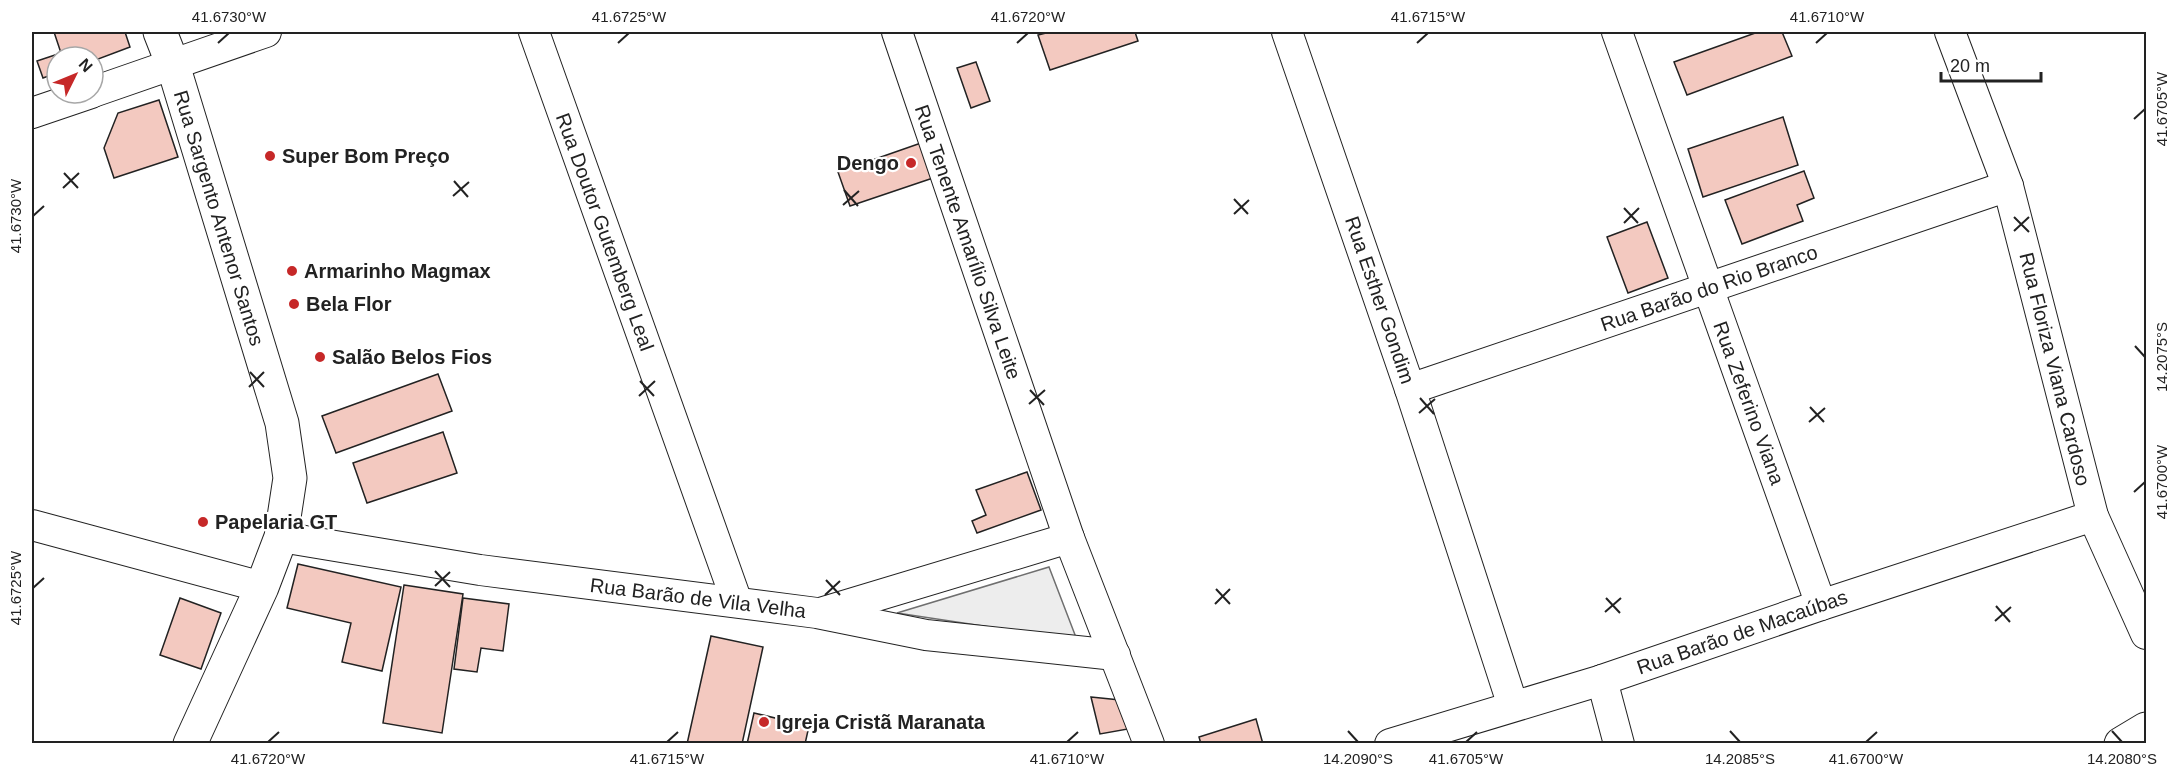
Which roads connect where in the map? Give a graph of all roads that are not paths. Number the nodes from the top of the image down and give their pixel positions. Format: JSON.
{"nodes":[{"id":1,"x":160,"y":32,"type":"edge"},
{"id":2,"x":266,"y":32,"type":"edge"},
{"id":3,"x":534,"y":32,"type":"edge"},
{"id":4,"x":897,"y":32,"type":"edge"},
{"id":5,"x":1287,"y":32,"type":"edge"},
{"id":6,"x":1617,"y":32,"type":"edge"},
{"id":7,"x":1950,"y":32,"type":"edge"},
{"id":8,"x":172,"y":65,"type":"junction"},
{"id":9,"x":105,"y":88,"type":"edge"},
{"id":10,"x":56,"y":105,"type":"edge"},
{"id":11,"x":32,"y":113,"type":"edge"},
{"id":12,"x":2008,"y":186,"type":"junction"},
{"id":13,"x":1709,"y":288,"type":"junction"},
{"id":14,"x":1410,"y":389,"type":"junction"},
{"id":15,"x":2093,"y":516,"type":"junction"},
{"id":16,"x":32,"y":525,"type":"edge"},
{"id":17,"x":281,"y":537,"type":"junction"},
{"id":18,"x":1069,"y":538,"type":"junction"},
{"id":19,"x":262,"y":586,"type":"junction"},
{"id":20,"x":737,"y":602,"type":"junction"},
{"id":21,"x":1821,"y":605,"type":"junction"},
{"id":22,"x":817,"y":614,"type":"junction"},
{"id":23,"x":2146,"y":634,"type":"edge"},
{"id":24,"x":1115,"y":655,"type":"junction"},
{"id":25,"x":1602,"y":680,"type":"junction"},
{"id":26,"x":1513,"y":706,"type":"junction"},
{"id":27,"x":2146,"y":729,"type":"edge"},
{"id":28,"x":190,"y":744,"type":"edge"},
{"id":29,"x":1149,"y":744,"type":"edge"},
{"id":30,"x":1390,"y":744,"type":"edge"},
{"id":31,"x":1619,"y":744,"type":"edge"},
{"id":32,"x":2121,"y":744,"type":"edge"}],
"edges":[{"from":1,"to":8,"type":"street","name":"Rua Sargento Antenor Santos"},
{"from":2,"to":8,"type":"street"},
{"from":3,"to":20,"type":"street","name":"Rua Doutor Gutemberg Leal"},
{"from":4,"to":18,"type":"street","name":"Rua Tenente Amarílio Silva Leite"},
{"from":5,"to":14,"type":"street","name":"Rua Esther Gondim"},
{"from":6,"to":13,"type":"street","name":"Rua Zeferino Viana"},
{"from":7,"to":12,"type":"street","name":"Rua Floriza Viana Cardoso"},
{"from":8,"to":9,"type":"street"},
{"from":8,"to":17,"type":"street","name":"Rua Sargento Antenor Santos"},
{"from":10,"to":11,"type":"street"},
{"from":12,"to":13,"type":"street","name":"Rua Barão do Rio Branco"},
{"from":12,"to":15,"type":"street","name":"Rua Floriza Viana Cardoso"},
{"from":13,"to":14,"type":"street","name":"Rua Barão do Rio Branco"},
{"from":13,"to":21,"type":"street","name":"Rua Zeferino Viana"},
{"from":14,"to":26,"type":"street","name":"Rua Esther Gondim"},
{"from":15,"to":21,"type":"street","name":"Rua Barão de Macaúbas"},
{"from":15,"to":23,"type":"street","name":"Rua Floriza Viana Cardoso"},
{"from":16,"to":19,"type":"street"},
{"from":17,"to":19,"type":"street","name":"Rua Sargento Antenor Santos"},
{"from":17,"to":20,"type":"street","name":"Rua Barão de Vila Velha"},
{"from":18,"to":22,"type":"street"},
{"from":18,"to":24,"type":"street","name":"Rua Tenente Amarílio Silva Leite"},
{"from":19,"to":28,"type":"street","name":"Rua Sargento Antenor Santos"},
{"from":20,"to":22,"type":"street","name":"Rua Barão de Vila Velha"},
{"from":21,"to":25,"type":"street","name":"Rua Barão de Macaúbas"},
{"from":22,"to":24,"type":"street","name":"Rua Barão de Vila Velha"},
{"from":24,"to":29,"type":"street","name":"Rua Tenente Amarílio Silva Leite"},
{"from":25,"to":26,"type":"street","name":"Rua Barão de Macaúbas"},
{"from":25,"to":31,"type":"street"},
{"from":26,"to":30,"type":"street","name":"Rua Barão de Macaúbas"},
{"from":27,"to":32,"type":"street"}]}
